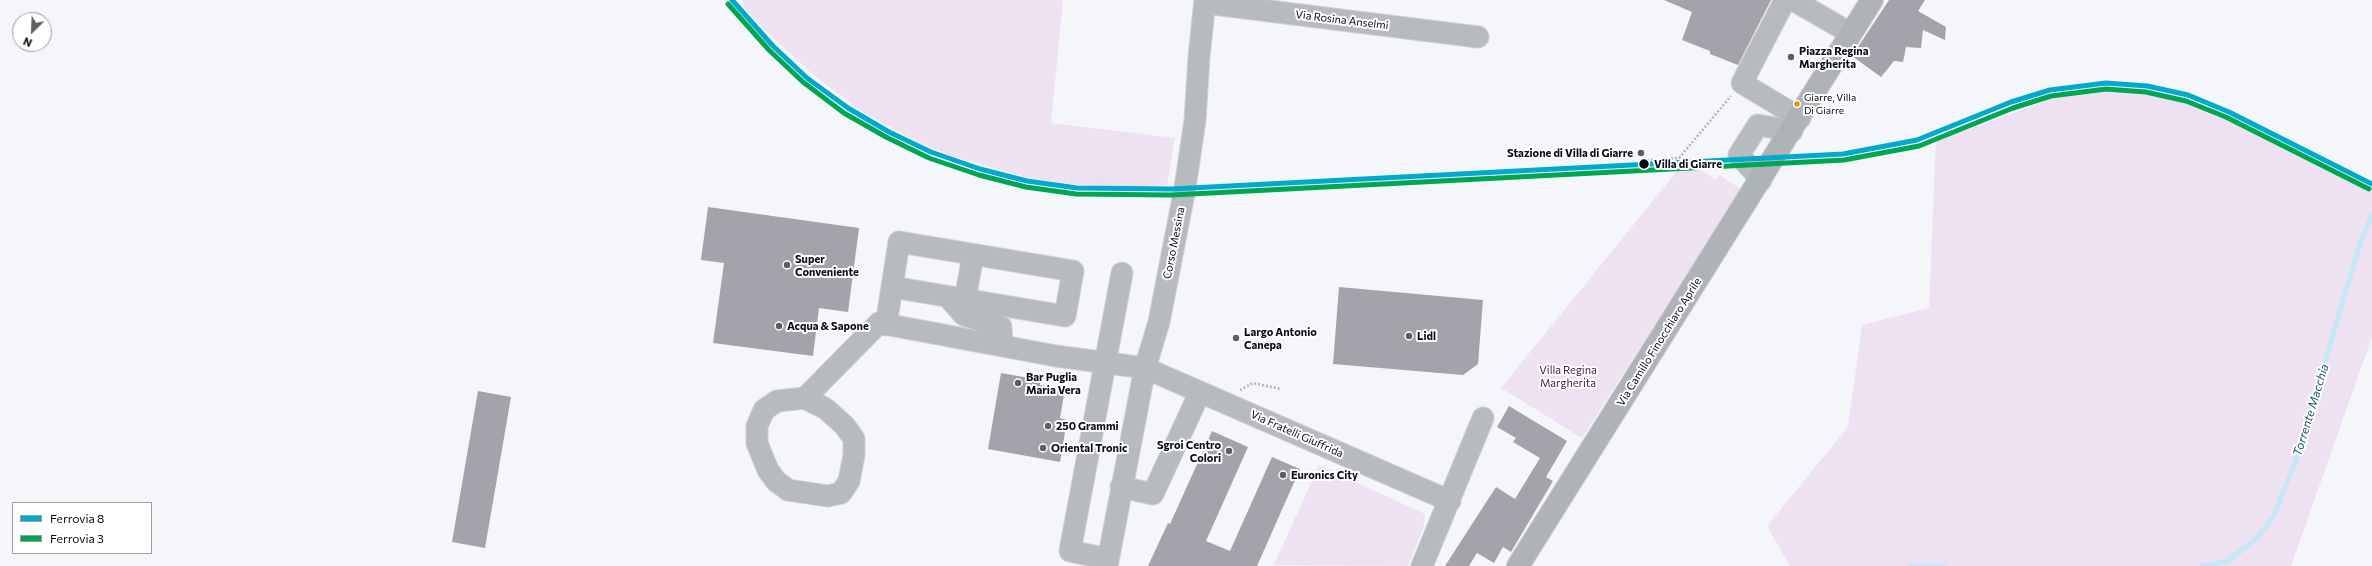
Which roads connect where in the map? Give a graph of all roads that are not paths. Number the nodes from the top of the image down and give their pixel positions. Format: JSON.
{"nodes":[{"id":1,"x":1785,"y":0,"type":"edge"},
{"id":2,"x":1793,"y":0,"type":"edge"},
{"id":3,"x":1872,"y":0,"type":"edge"},
{"id":4,"x":1205,"y":1,"type":"edge"},
{"id":5,"x":1850,"y":34,"type":"junction"},
{"id":6,"x":1478,"y":37,"type":"dead end"},
{"id":7,"x":1796,"y":124,"type":"junction"},
{"id":8,"x":1760,"y":180,"type":"junction"},
{"id":9,"x":973,"y":255,"type":"junction"},
{"id":10,"x":1122,"y":273,"type":"dead end"},
{"id":11,"x":892,"y":287,"type":"junction"},
{"id":12,"x":956,"y":298,"type":"junction"},
{"id":13,"x":886,"y":324,"type":"junction"},
{"id":14,"x":1002,"y":346,"type":"junction"},
{"id":15,"x":1146,"y":361,"type":"junction"},
{"id":16,"x":1105,"y":363,"type":"junction"},
{"id":17,"x":1200,"y":392,"type":"junction"},
{"id":18,"x":805,"y":398,"type":"junction"},
{"id":19,"x":1483,"y":418,"type":"dead end"},
{"id":20,"x":1121,"y":487,"type":"junction"},
{"id":21,"x":1450,"y":501,"type":"junction"},
{"id":22,"x":1107,"y":562,"type":"edge"},
{"id":23,"x":1422,"y":566,"type":"edge"},
{"id":24,"x":1518,"y":566,"type":"edge"}],
"edges":[{"from":1,"to":7,"type":"street"},
{"from":2,"to":5,"type":"street"},
{"from":3,"to":5,"type":"main road","name":"Via Camillo Finocchiaro Aprile"},
{"from":4,"to":6,"type":"street","name":"Via Rosina Anselmi"},
{"from":4,"to":15,"type":"street","name":"Corso Messina"},
{"from":5,"to":7,"type":"main road","name":"Via Camillo Finocchiaro Aprile"},
{"from":7,"to":8,"type":"main road","name":"Via Camillo Finocchiaro Aprile"},
{"from":7,"to":8,"type":"street"},
{"from":8,"to":24,"type":"main road","name":"Via Camillo Finocchiaro Aprile"},
{"from":9,"to":11,"type":"street"},
{"from":9,"to":12,"type":"street"},
{"from":9,"to":12,"type":"street"},
{"from":10,"to":16,"type":"street"},
{"from":11,"to":12,"type":"street"},
{"from":11,"to":13,"type":"street"},
{"from":12,"to":14,"type":"street"},
{"from":13,"to":14,"type":"street","name":"Via Fratelli Giuffrida"},
{"from":13,"to":18,"type":"street"},
{"from":14,"to":16,"type":"street","name":"Via Fratelli Giuffrida"},
{"from":15,"to":16,"type":"street","name":"Via Fratelli Giuffrida"},
{"from":15,"to":17,"type":"street","name":"Via Fratelli Giuffrida"},
{"from":15,"to":20,"type":"street","name":"Corso Messina"},
{"from":16,"to":22,"type":"street"},
{"from":17,"to":20,"type":"street"},
{"from":17,"to":21,"type":"street","name":"Via Fratelli Giuffrida"},
{"from":18,"to":18,"type":"street"},
{"from":19,"to":21,"type":"street"},
{"from":20,"to":22,"type":"street","name":"Corso Messina"},
{"from":21,"to":23,"type":"street"}]}
